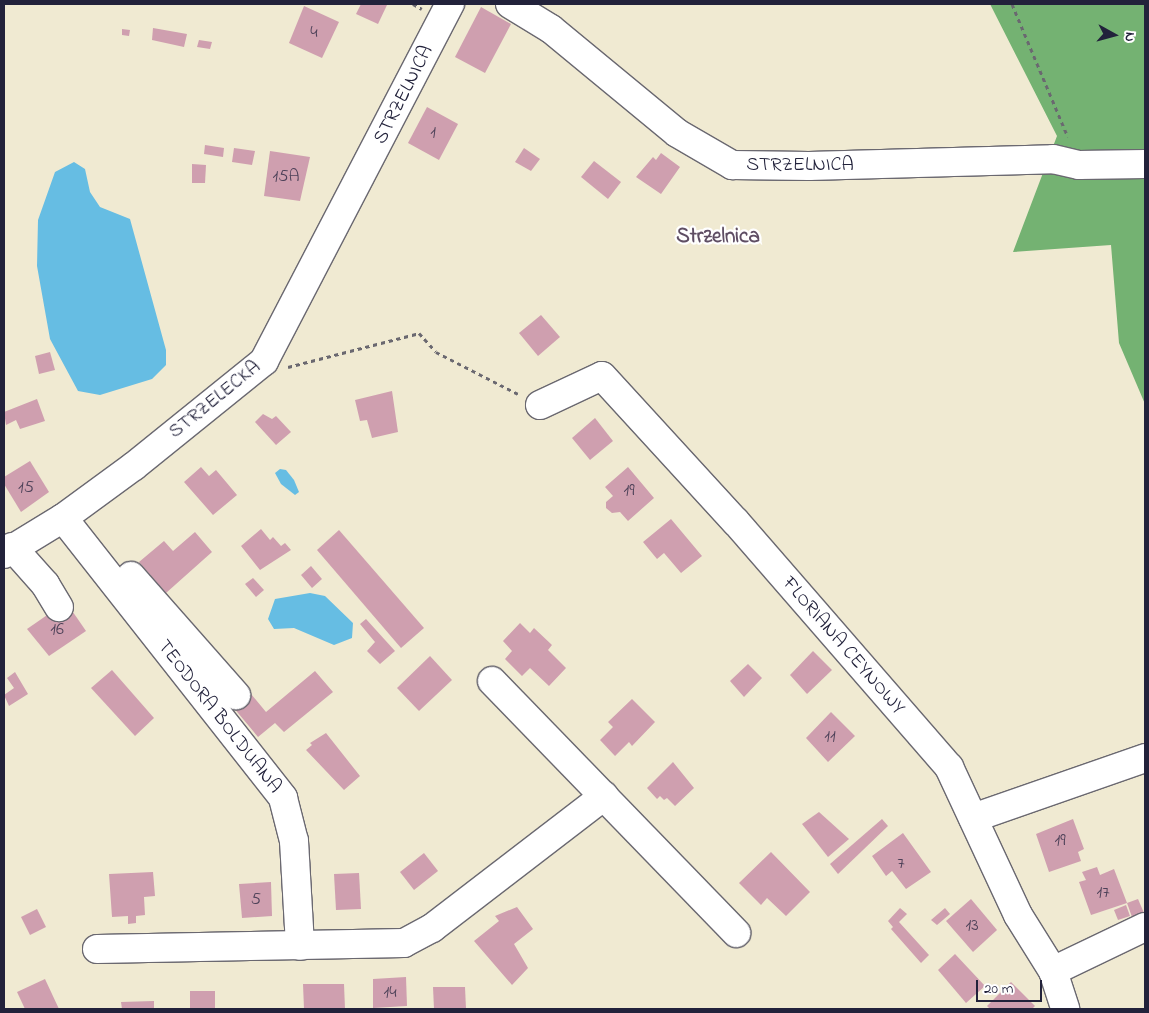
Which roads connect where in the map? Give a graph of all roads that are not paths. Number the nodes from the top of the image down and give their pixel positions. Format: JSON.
{"nodes":[{"id":1,"x":450,"y":4,"type":"edge"},
{"id":2,"x":510,"y":4,"type":"edge"},
{"id":3,"x":371,"y":159,"type":"joint"},
{"id":4,"x":1145,"y":164,"type":"edge"},
{"id":5,"x":540,"y":405,"type":"road end"},
{"id":6,"x":69,"y":514,"type":"junction"},
{"id":7,"x":8,"y":550,"type":"edge"},
{"id":8,"x":59,"y":607,"type":"dead end"},
{"id":9,"x":492,"y":681,"type":"dead end"},
{"id":10,"x":236,"y":695,"type":"dead end"},
{"id":11,"x":1145,"y":758,"type":"edge"},
{"id":12,"x":604,"y":796,"type":"junction"},
{"id":13,"x":973,"y":818,"type":"junction"},
{"id":14,"x":1145,"y":928,"type":"edge"},
{"id":15,"x":736,"y":933,"type":"dead end"},
{"id":16,"x":300,"y":946,"type":"junction"},
{"id":17,"x":96,"y":949,"type":"dead end"},
{"id":18,"x":1053,"y":971,"type":"junction"},
{"id":19,"x":1065,"y":1009,"type":"edge"}],
"edges":[{"from":1,"to":3,"type":"street","name":"STRZELNICA"},
{"from":2,"to":4,"type":"street","name":"STRZELNICA"},
{"from":3,"to":6,"type":"street","name":"STRZELECKA"},
{"from":5,"to":13,"type":"street","name":"FLORIANA CEYNOWY"},
{"from":6,"to":7,"type":"street","name":"STRZELECKA"},
{"from":6,"to":10,"type":"street"},
{"from":6,"to":16,"type":"street","name":"TEODORA BOLDUANA"},
{"from":7,"to":8,"type":"street"},
{"from":9,"to":12,"type":"street"},
{"from":11,"to":13,"type":"street"},
{"from":12,"to":15,"type":"street"},
{"from":12,"to":16,"type":"street"},
{"from":13,"to":18,"type":"street","name":"FLORIANA CEYNOWY"},
{"from":14,"to":18,"type":"street"},
{"from":16,"to":17,"type":"street"},
{"from":18,"to":19,"type":"street","name":"FLORIANA CEYNOWY"}]}
